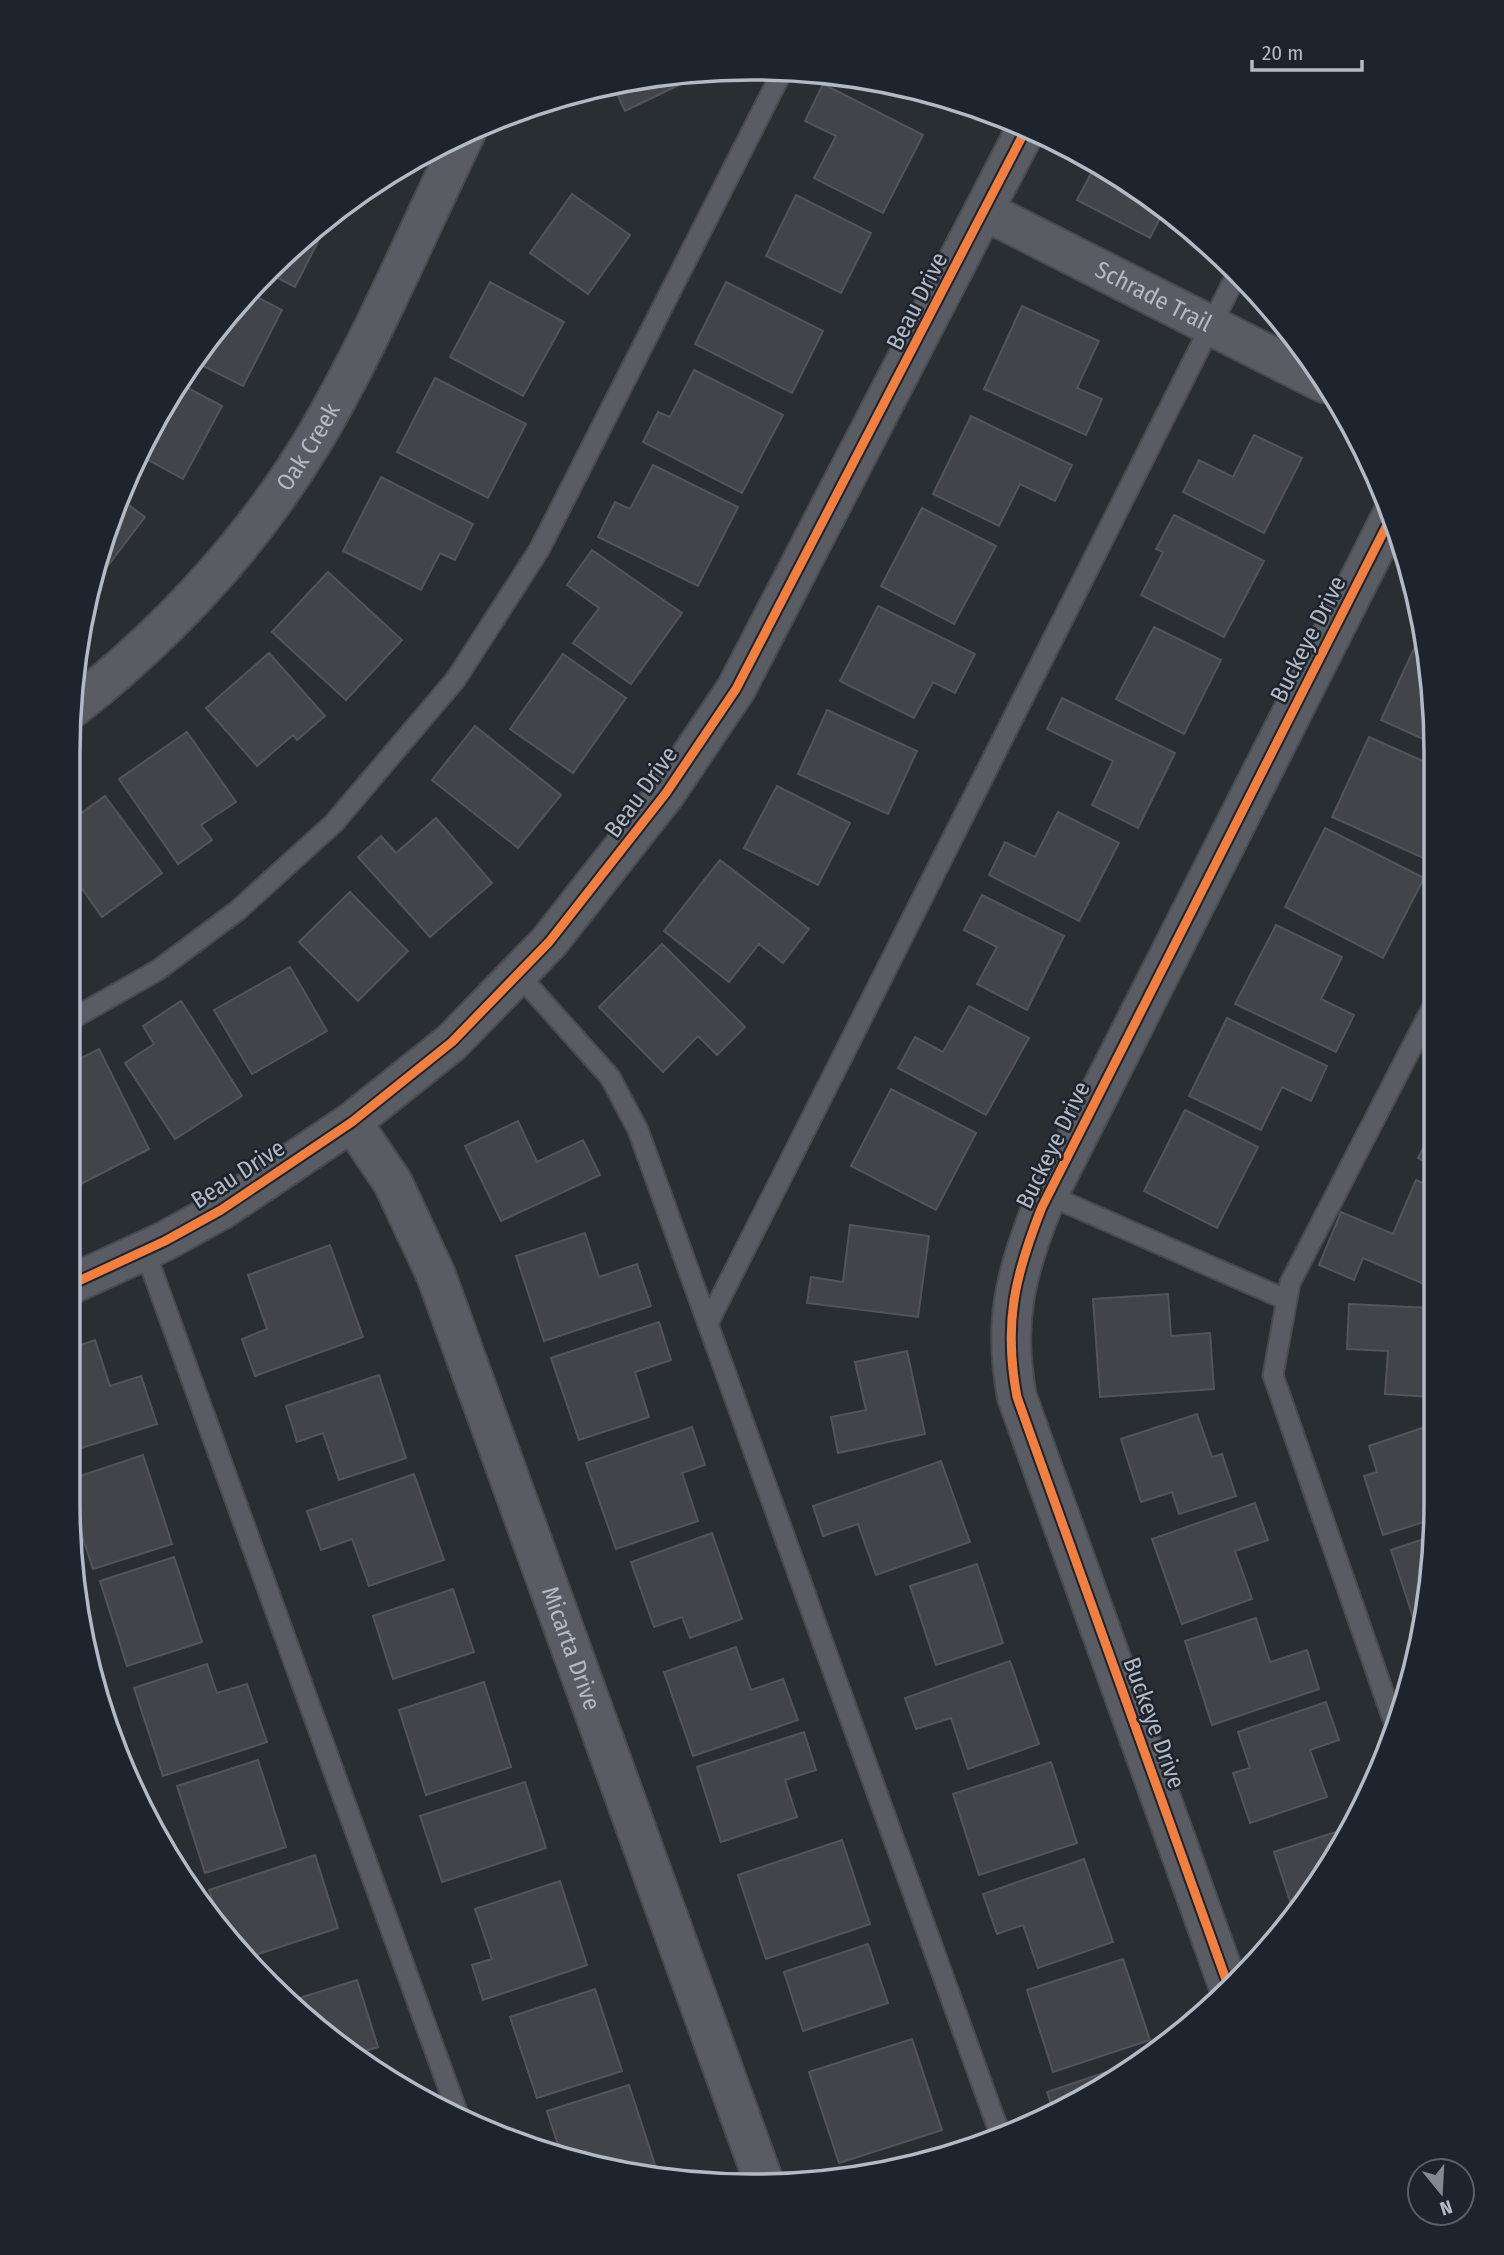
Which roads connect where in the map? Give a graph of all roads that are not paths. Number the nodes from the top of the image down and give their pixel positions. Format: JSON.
{"nodes":[{"id":1,"x":777,"y":81,"type":"edge"},
{"id":2,"x":1022,"y":138,"type":"edge"},
{"id":3,"x":458,"y":149,"type":"edge"},
{"id":4,"x":985,"y":211,"type":"junction"},
{"id":5,"x":1233,"y":283,"type":"edge"},
{"id":6,"x":1211,"y":326,"type":"junction"},
{"id":7,"x":1307,"y":374,"type":"edge"},
{"id":8,"x":1385,"y":529,"type":"edge"},
{"id":9,"x":83,"y":699,"type":"edge"},
{"id":10,"x":519,"y":975,"type":"junction"},
{"id":11,"x":80,"y":1014,"type":"edge"},
{"id":12,"x":1424,"y":1023,"type":"edge"},
{"id":13,"x":352,"y":1122,"type":"junction"},
{"id":14,"x":1048,"y":1195,"type":"junction"},
{"id":15,"x":145,"y":1251,"type":"junction"},
{"id":16,"x":80,"y":1281,"type":"edge"},
{"id":17,"x":1287,"y":1300,"type":"junction"},
{"id":18,"x":708,"y":1323,"type":"junction"},
{"id":19,"x":1390,"y":1712,"type":"edge"},
{"id":20,"x":1226,"y":1979,"type":"edge"},
{"id":21,"x":455,"y":2105,"type":"edge"},
{"id":22,"x":998,"y":2127,"type":"edge"},
{"id":23,"x":761,"y":2174,"type":"edge"}],
"edges":[{"from":1,"to":11,"type":"lane"},
{"from":2,"to":4,"type":"street","name":"Beau Drive"},
{"from":3,"to":9,"type":"street","name":"Oak Creek"},
{"from":4,"to":6,"type":"street","name":"Schrade Trail"},
{"from":4,"to":10,"type":"street","name":"Beau Drive"},
{"from":5,"to":6,"type":"lane"},
{"from":6,"to":7,"type":"street","name":"Schrade Trail"},
{"from":6,"to":18,"type":"lane"},
{"from":8,"to":14,"type":"street","name":"Buckeye Drive"},
{"from":10,"to":13,"type":"street","name":"Beau Drive"},
{"from":10,"to":18,"type":"lane"},
{"from":12,"to":17,"type":"lane"},
{"from":13,"to":15,"type":"street","name":"Beau Drive"},
{"from":13,"to":23,"type":"street","name":"Micarta Drive"},
{"from":14,"to":17,"type":"lane"},
{"from":14,"to":20,"type":"street","name":"Buckeye Drive"},
{"from":15,"to":16,"type":"street","name":"Beau Drive"},
{"from":15,"to":21,"type":"lane"},
{"from":17,"to":19,"type":"lane"},
{"from":18,"to":22,"type":"lane"}]}
